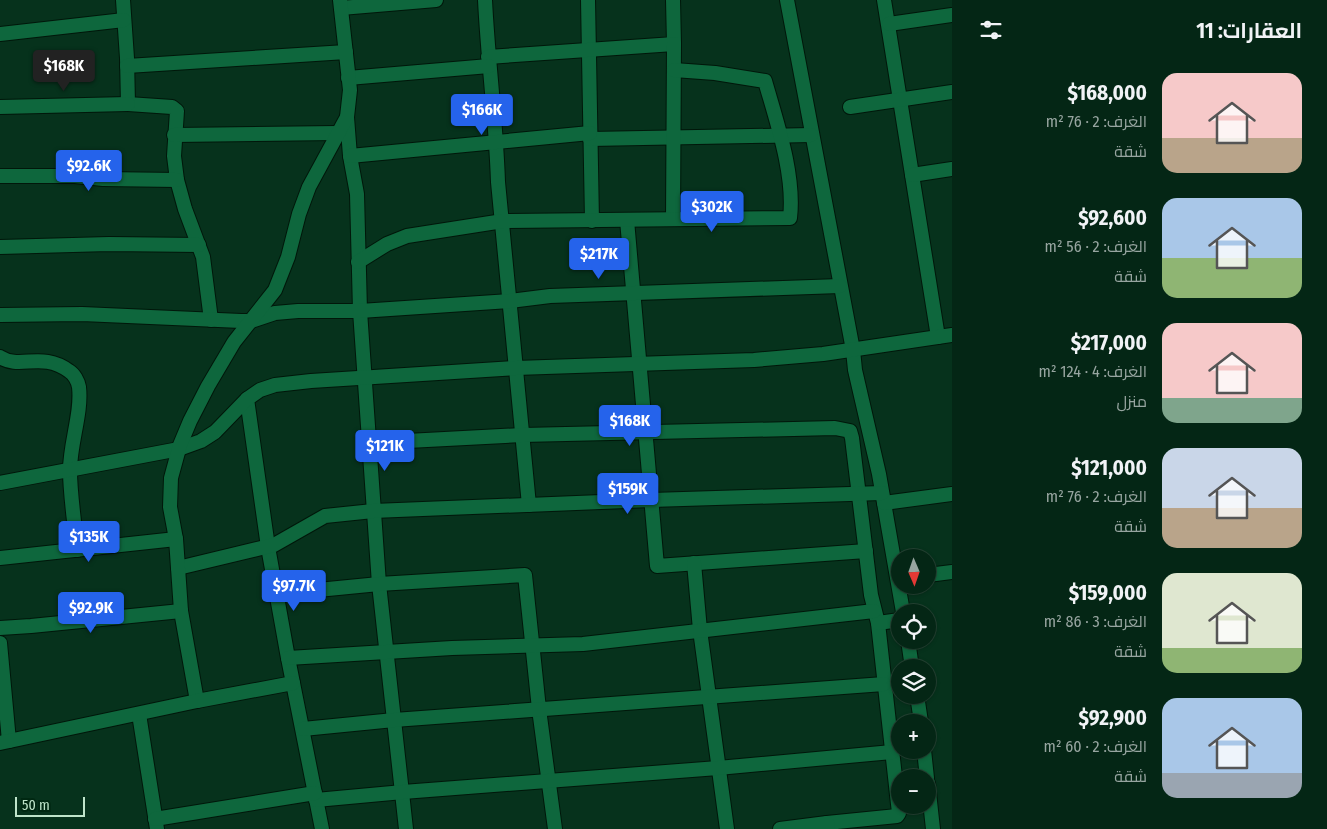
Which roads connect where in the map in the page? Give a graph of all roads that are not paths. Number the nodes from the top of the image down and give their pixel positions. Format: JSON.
{"nodes":[{"id":1,"x":122,"y":0,"type":"edge"},
{"id":2,"x":436,"y":0,"type":"edge"},
{"id":3,"x":485,"y":0,"type":"edge"},
{"id":4,"x":588,"y":0,"type":"edge"},
{"id":5,"x":673,"y":0,"type":"edge"},
{"id":6,"x":787,"y":0,"type":"edge"},
{"id":7,"x":884,"y":0,"type":"edge"},
{"id":8,"x":340,"y":4,"type":"edge"},
{"id":9,"x":952,"y":15,"type":"edge"},
{"id":10,"x":124,"y":20,"type":"junction"},
{"id":11,"x":889,"y":24,"type":"junction"},
{"id":12,"x":0,"y":34,"type":"edge"},
{"id":13,"x":674,"y":44,"type":"junction"},
{"id":14,"x":588,"y":49,"type":"junction"},
{"id":15,"x":346,"y":52,"type":"junction"},
{"id":16,"x":488,"y":61,"type":"junction"},
{"id":17,"x":127,"y":66,"type":"junction"},
{"id":18,"x":674,"y":70,"type":"junction"},
{"id":19,"x":348,"y":78,"type":"junction"},
{"id":20,"x":952,"y":92,"type":"edge"},
{"id":21,"x":900,"y":100,"type":"junction"},
{"id":22,"x":128,"y":104,"type":"junction"},
{"id":23,"x":0,"y":107,"type":"edge"},
{"id":24,"x":850,"y":107,"type":"dead end"},
{"id":25,"x":347,"y":117,"type":"junction"},
{"id":26,"x":337,"y":134,"type":"junction"},
{"id":27,"x":174,"y":135,"type":"junction"},
{"id":28,"x":811,"y":135,"type":"junction"},
{"id":29,"x":590,"y":136,"type":"junction"},
{"id":30,"x":781,"y":136,"type":"junction"},
{"id":31,"x":673,"y":138,"type":"junction"},
{"id":32,"x":497,"y":141,"type":"junction"},
{"id":33,"x":350,"y":156,"type":"junction"},
{"id":34,"x":952,"y":170,"type":"edge"},
{"id":35,"x":912,"y":175,"type":"junction"},
{"id":36,"x":0,"y":176,"type":"edge"},
{"id":37,"x":177,"y":180,"type":"junction"},
{"id":38,"x":673,"y":218,"type":"junction"},
{"id":39,"x":627,"y":220,"type":"junction"},
{"id":40,"x":503,"y":221,"type":"junction"},
{"id":41,"x":592,"y":221,"type":"junction"},
{"id":42,"x":199,"y":245,"type":"junction"},
{"id":43,"x":0,"y":247,"type":"edge"},
{"id":44,"x":358,"y":262,"type":"junction"},
{"id":45,"x":840,"y":286,"type":"junction"},
{"id":46,"x":633,"y":294,"type":"junction"},
{"id":47,"x":510,"y":301,"type":"junction"},
{"id":48,"x":360,"y":311,"type":"junction"},
{"id":49,"x":0,"y":316,"type":"edge"},
{"id":50,"x":211,"y":320,"type":"junction"},
{"id":51,"x":251,"y":321,"type":"junction"},
{"id":52,"x":945,"y":336,"type":"edge"},
{"id":53,"x":853,"y":350,"type":"junction"},
{"id":54,"x":0,"y":357,"type":"edge"},
{"id":55,"x":640,"y":364,"type":"junction"},
{"id":56,"x":516,"y":368,"type":"junction"},
{"id":57,"x":365,"y":377,"type":"junction"},
{"id":58,"x":246,"y":399,"type":"junction"},
{"id":59,"x":646,"y":432,"type":"junction"},
{"id":60,"x":522,"y":435,"type":"junction"},
{"id":61,"x":368,"y":444,"type":"junction"},
{"id":62,"x":179,"y":449,"type":"junction"},
{"id":63,"x":70,"y":471,"type":"junction"},
{"id":64,"x":0,"y":483,"type":"edge"},
{"id":65,"x":858,"y":494,"type":"junction"},
{"id":66,"x":952,"y":494,"type":"edge"},
{"id":67,"x":883,"y":498,"type":"junction"},
{"id":68,"x":651,"y":500,"type":"junction"},
{"id":69,"x":529,"y":504,"type":"junction"},
{"id":70,"x":373,"y":511,"type":"junction"},
{"id":71,"x":176,"y":539,"type":"junction"},
{"id":72,"x":268,"y":547,"type":"junction"},
{"id":73,"x":77,"y":550,"type":"junction"},
{"id":74,"x":866,"y":551,"type":"junction"},
{"id":75,"x":0,"y":558,"type":"edge"},
{"id":76,"x":694,"y":563,"type":"junction"},
{"id":77,"x":178,"y":568,"type":"junction"},
{"id":78,"x":952,"y":572,"type":"edge"},
{"id":79,"x":936,"y":574,"type":"edge"},
{"id":80,"x":379,"y":584,"type":"junction"},
{"id":81,"x":276,"y":594,"type":"junction"},
{"id":82,"x":902,"y":604,"type":"edge"},
{"id":83,"x":181,"y":611,"type":"junction"},
{"id":84,"x":876,"y":617,"type":"junction"},
{"id":85,"x":891,"y":619,"type":"edge"},
{"id":86,"x":0,"y":628,"type":"edge"},
{"id":87,"x":700,"y":630,"type":"junction"},
{"id":88,"x":0,"y":643,"type":"edge"},
{"id":89,"x":532,"y":646,"type":"junction"},
{"id":90,"x":386,"y":651,"type":"junction"},
{"id":91,"x":288,"y":658,"type":"junction"},
{"id":92,"x":293,"y":683,"type":"junction"},
{"id":93,"x":884,"y":684,"type":"junction"},
{"id":94,"x":710,"y":696,"type":"junction"},
{"id":95,"x":197,"y":701,"type":"junction"},
{"id":96,"x":539,"y":709,"type":"junction"},
{"id":97,"x":139,"y":714,"type":"junction"},
{"id":98,"x":394,"y":720,"type":"junction"},
{"id":99,"x":303,"y":729,"type":"junction"},
{"id":100,"x":5,"y":742,"type":"edge"},
{"id":101,"x":891,"y":744,"type":"edge"},
{"id":102,"x":891,"y":752,"type":"edge"},
{"id":103,"x":893,"y":759,"type":"edge"},
{"id":104,"x":718,"y":768,"type":"junction"},
{"id":105,"x":548,"y":781,"type":"junction"},
{"id":106,"x":403,"y":792,"type":"junction"},
{"id":107,"x":316,"y":797,"type":"junction"},
{"id":108,"x":931,"y":814,"type":"edge"},
{"id":109,"x":156,"y":824,"type":"edge"},
{"id":110,"x":828,"y":826,"type":"edge"},
{"id":111,"x":322,"y":829,"type":"edge"},
{"id":112,"x":406,"y":829,"type":"edge"},
{"id":113,"x":555,"y":829,"type":"edge"},
{"id":114,"x":727,"y":829,"type":"edge"},
{"id":115,"x":780,"y":829,"type":"edge"},
{"id":116,"x":933,"y":829,"type":"edge"}],
"edges":[{"from":1,"to":10,"type":"street"},
{"from":2,"to":8,"type":"street"},
{"from":3,"to":16,"type":"street"},
{"from":4,"to":14,"type":"street"},
{"from":5,"to":13,"type":"street"},
{"from":6,"to":28,"type":"street"},
{"from":7,"to":11,"type":"street"},
{"from":8,"to":15,"type":"street"},
{"from":9,"to":11,"type":"street"},
{"from":10,"to":12,"type":"street"},
{"from":10,"to":17,"type":"street"},
{"from":11,"to":21,"type":"street"},
{"from":13,"to":14,"type":"street"},
{"from":13,"to":18,"type":"street"},
{"from":14,"to":16,"type":"street"},
{"from":14,"to":29,"type":"street"},
{"from":15,"to":17,"type":"street"},
{"from":15,"to":19,"type":"street"},
{"from":16,"to":19,"type":"street"},
{"from":16,"to":32,"type":"street"},
{"from":17,"to":22,"type":"street"},
{"from":18,"to":30,"type":"street"},
{"from":18,"to":31,"type":"street"},
{"from":19,"to":25,"type":"street"},
{"from":20,"to":21,"type":"street"},
{"from":21,"to":24,"type":"street"},
{"from":21,"to":35,"type":"street"},
{"from":22,"to":23,"type":"street"},
{"from":22,"to":27,"type":"street"},
{"from":25,"to":26,"type":"street"},
{"from":25,"to":33,"type":"street"},
{"from":26,"to":27,"type":"street"},
{"from":26,"to":51,"type":"street"},
{"from":27,"to":37,"type":"street"},
{"from":28,"to":30,"type":"street"},
{"from":28,"to":45,"type":"street"},
{"from":29,"to":31,"type":"street"},
{"from":29,"to":32,"type":"street"},
{"from":29,"to":41,"type":"street"},
{"from":30,"to":31,"type":"street"},
{"from":30,"to":38,"type":"street"},
{"from":31,"to":38,"type":"street"},
{"from":32,"to":33,"type":"street"},
{"from":32,"to":40,"type":"street"},
{"from":33,"to":44,"type":"street"},
{"from":34,"to":35,"type":"street"},
{"from":35,"to":52,"type":"street"},
{"from":36,"to":37,"type":"street"},
{"from":37,"to":42,"type":"street"},
{"from":38,"to":39,"type":"street"},
{"from":39,"to":41,"type":"street"},
{"from":39,"to":46,"type":"street"},
{"from":40,"to":41,"type":"street"},
{"from":40,"to":44,"type":"street"},
{"from":40,"to":47,"type":"street"},
{"from":42,"to":43,"type":"street"},
{"from":42,"to":50,"type":"street"},
{"from":44,"to":48,"type":"street"},
{"from":45,"to":46,"type":"street"},
{"from":45,"to":53,"type":"street"},
{"from":46,"to":47,"type":"street"},
{"from":46,"to":55,"type":"street"},
{"from":47,"to":48,"type":"street"},
{"from":47,"to":56,"type":"street"},
{"from":48,"to":51,"type":"street"},
{"from":48,"to":57,"type":"street"},
{"from":49,"to":50,"type":"street"},
{"from":50,"to":51,"type":"street"},
{"from":51,"to":62,"type":"street"},
{"from":52,"to":53,"type":"street"},
{"from":53,"to":55,"type":"street"},
{"from":53,"to":67,"type":"street"},
{"from":54,"to":63,"type":"street"},
{"from":55,"to":56,"type":"street"},
{"from":55,"to":59,"type":"street"},
{"from":56,"to":57,"type":"street"},
{"from":56,"to":60,"type":"street"},
{"from":57,"to":58,"type":"street"},
{"from":57,"to":61,"type":"street"},
{"from":58,"to":62,"type":"street"},
{"from":58,"to":72,"type":"street"},
{"from":59,"to":60,"type":"street"},
{"from":59,"to":65,"type":"street"},
{"from":59,"to":68,"type":"street"},
{"from":60,"to":61,"type":"street"},
{"from":60,"to":69,"type":"street"},
{"from":61,"to":70,"type":"street"},
{"from":62,"to":63,"type":"street"},
{"from":62,"to":71,"type":"street"},
{"from":63,"to":64,"type":"street"},
{"from":63,"to":73,"type":"street"},
{"from":65,"to":67,"type":"street"},
{"from":65,"to":68,"type":"street"},
{"from":65,"to":74,"type":"street"},
{"from":66,"to":67,"type":"street"},
{"from":67,"to":82,"type":"street"},
{"from":68,"to":69,"type":"street"},
{"from":68,"to":76,"type":"street"},
{"from":69,"to":70,"type":"street"},
{"from":70,"to":72,"type":"street"},
{"from":70,"to":80,"type":"street"},
{"from":71,"to":73,"type":"street"},
{"from":71,"to":77,"type":"street"},
{"from":72,"to":77,"type":"street"},
{"from":72,"to":81,"type":"street"},
{"from":73,"to":75,"type":"street"},
{"from":74,"to":76,"type":"street"},
{"from":74,"to":84,"type":"street"},
{"from":76,"to":87,"type":"street"},
{"from":77,"to":83,"type":"street"},
{"from":78,"to":79,"type":"street"},
{"from":80,"to":81,"type":"street"},
{"from":80,"to":89,"type":"street"},
{"from":80,"to":90,"type":"street"},
{"from":81,"to":91,"type":"street"},
{"from":83,"to":86,"type":"street"},
{"from":83,"to":95,"type":"street"},
{"from":84,"to":85,"type":"street"},
{"from":84,"to":87,"type":"street"},
{"from":84,"to":93,"type":"street"},
{"from":87,"to":89,"type":"street"},
{"from":87,"to":94,"type":"street"},
{"from":88,"to":100,"type":"street"},
{"from":89,"to":90,"type":"street"},
{"from":89,"to":96,"type":"street"},
{"from":90,"to":91,"type":"street"},
{"from":90,"to":98,"type":"street"},
{"from":91,"to":92,"type":"street"},
{"from":92,"to":95,"type":"street"},
{"from":92,"to":99,"type":"street"},
{"from":93,"to":94,"type":"street"},
{"from":93,"to":101,"type":"street"},
{"from":94,"to":96,"type":"street"},
{"from":94,"to":104,"type":"street"},
{"from":95,"to":97,"type":"street"},
{"from":96,"to":98,"type":"street"},
{"from":96,"to":105,"type":"street"},
{"from":97,"to":100,"type":"street"},
{"from":97,"to":109,"type":"street"},
{"from":98,"to":99,"type":"street"},
{"from":98,"to":106,"type":"street"},
{"from":99,"to":107,"type":"street"},
{"from":102,"to":104,"type":"street"},
{"from":103,"to":110,"type":"street"},
{"from":104,"to":105,"type":"street"},
{"from":104,"to":114,"type":"street"},
{"from":105,"to":106,"type":"street"},
{"from":105,"to":113,"type":"street"},
{"from":106,"to":107,"type":"street"},
{"from":106,"to":112,"type":"street"},
{"from":107,"to":109,"type":"street"},
{"from":107,"to":111,"type":"street"},
{"from":108,"to":116,"type":"street"},
{"from":110,"to":115,"type":"street"}]}
